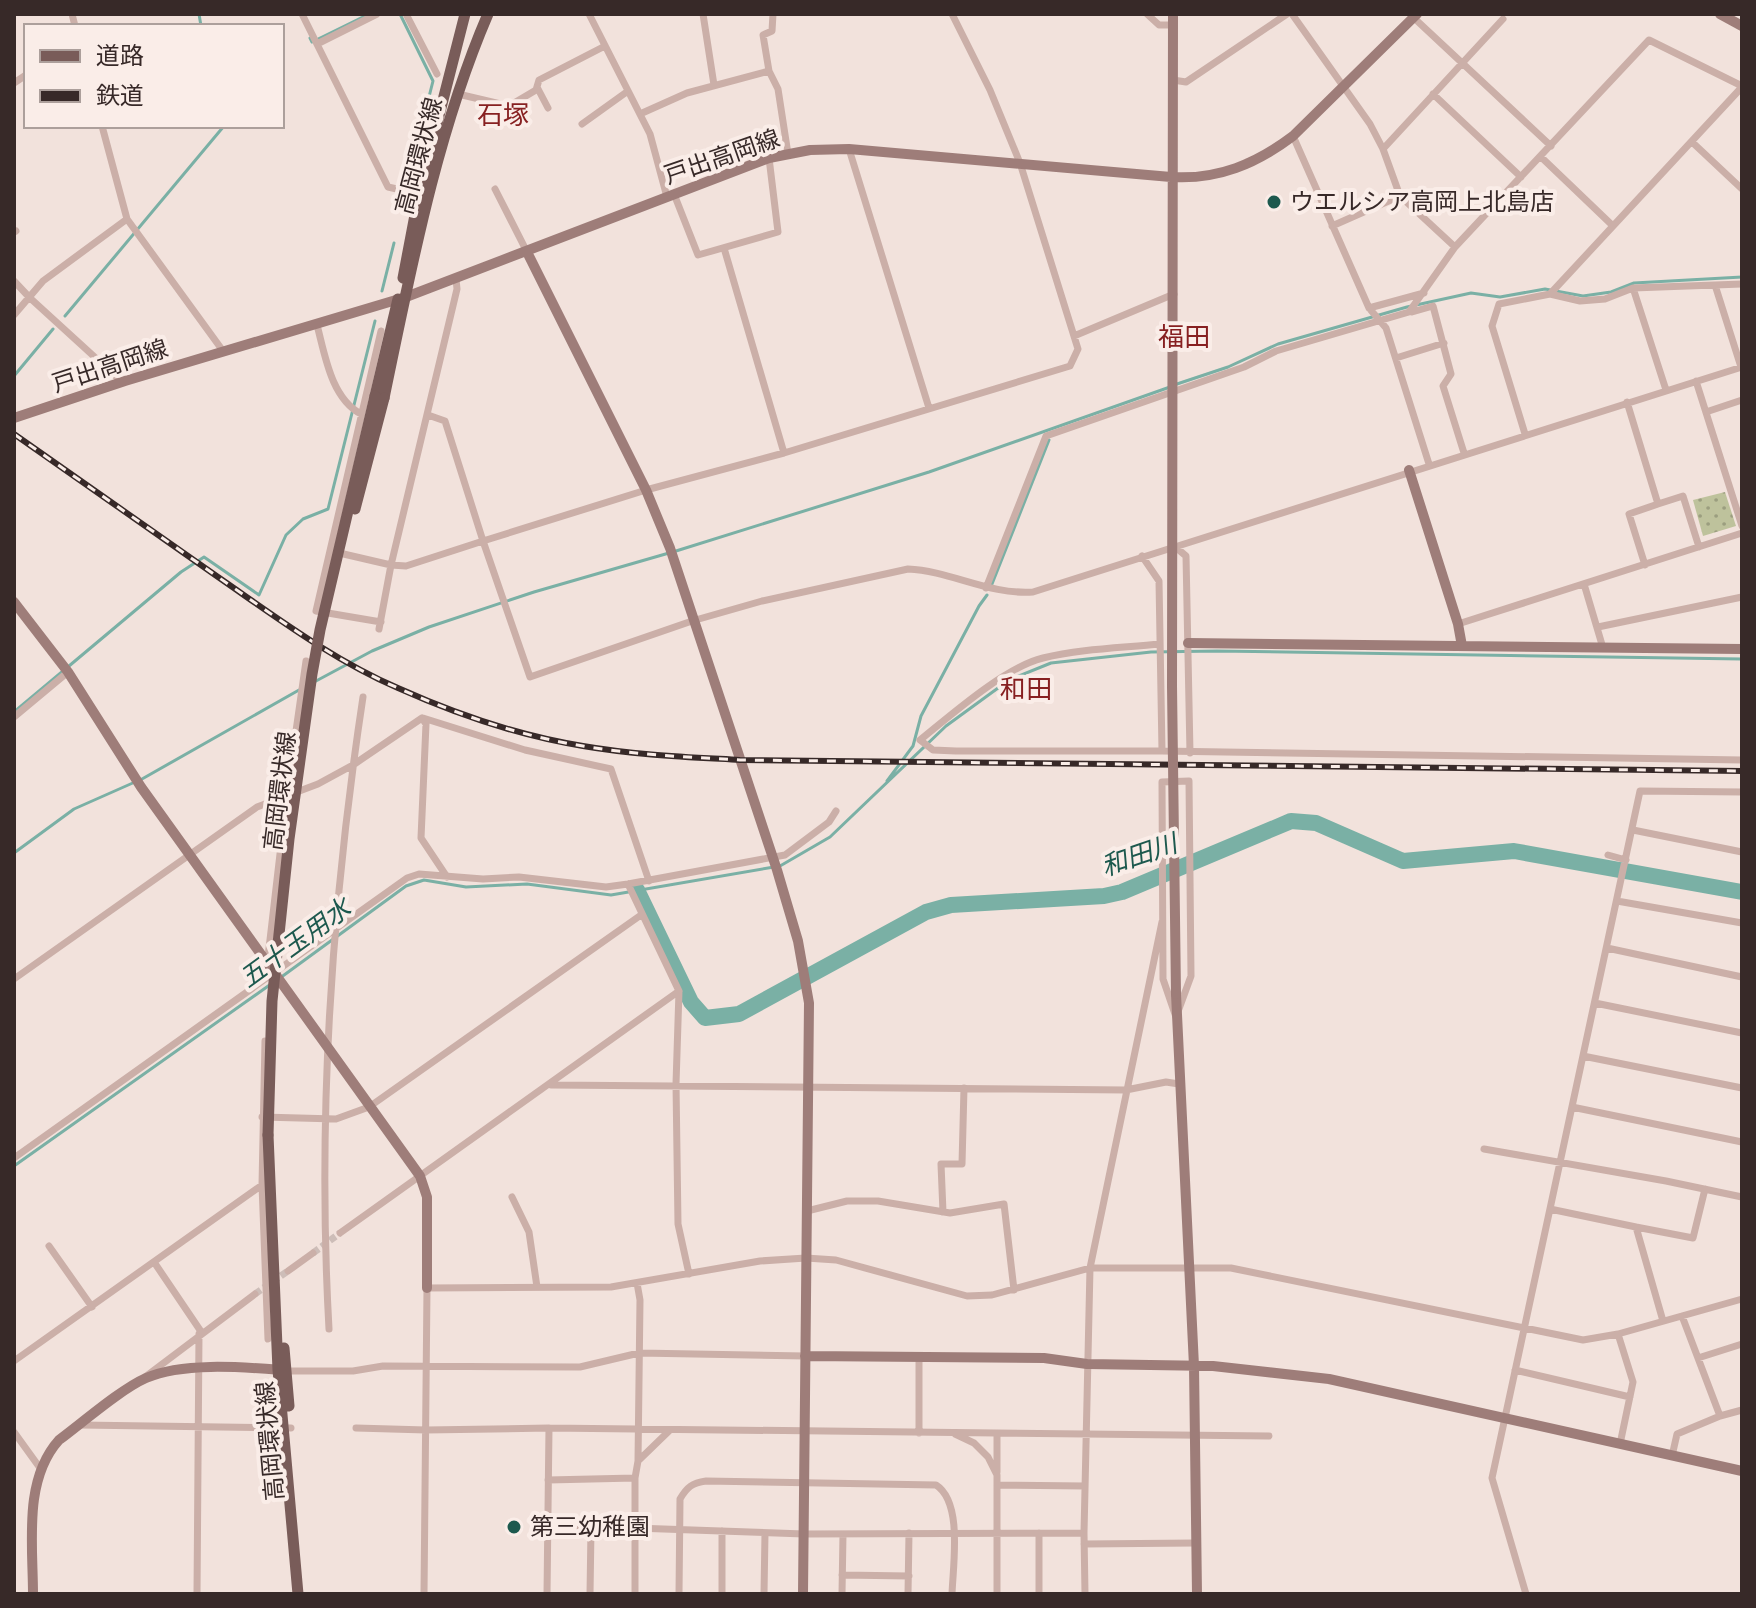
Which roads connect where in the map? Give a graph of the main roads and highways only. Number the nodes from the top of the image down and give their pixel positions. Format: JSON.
{"nodes":[{"id":1,"x":465,"y":14,"type":"edge"},
{"id":2,"x":488,"y":14,"type":"edge"},
{"id":3,"x":402,"y":298,"type":"junction"},
{"id":4,"x":288,"y":1428,"type":"junction"},
{"id":5,"x":298,"y":1594,"type":"edge"},
{"id":6,"x":305,"y":1594,"type":"edge"}],
"edges":[{"from":1,"to":3,"type":"main road","name":"高岡環状線"},
{"from":2,"to":3,"type":"main road","name":"高岡環状線"},
{"from":3,"to":4,"type":"main road","name":"高岡環状線","bridge":true},
{"from":4,"to":5,"type":"main road","name":"高岡環状線"},
{"from":4,"to":6,"type":"main road","name":"高岡環状線"}]}
